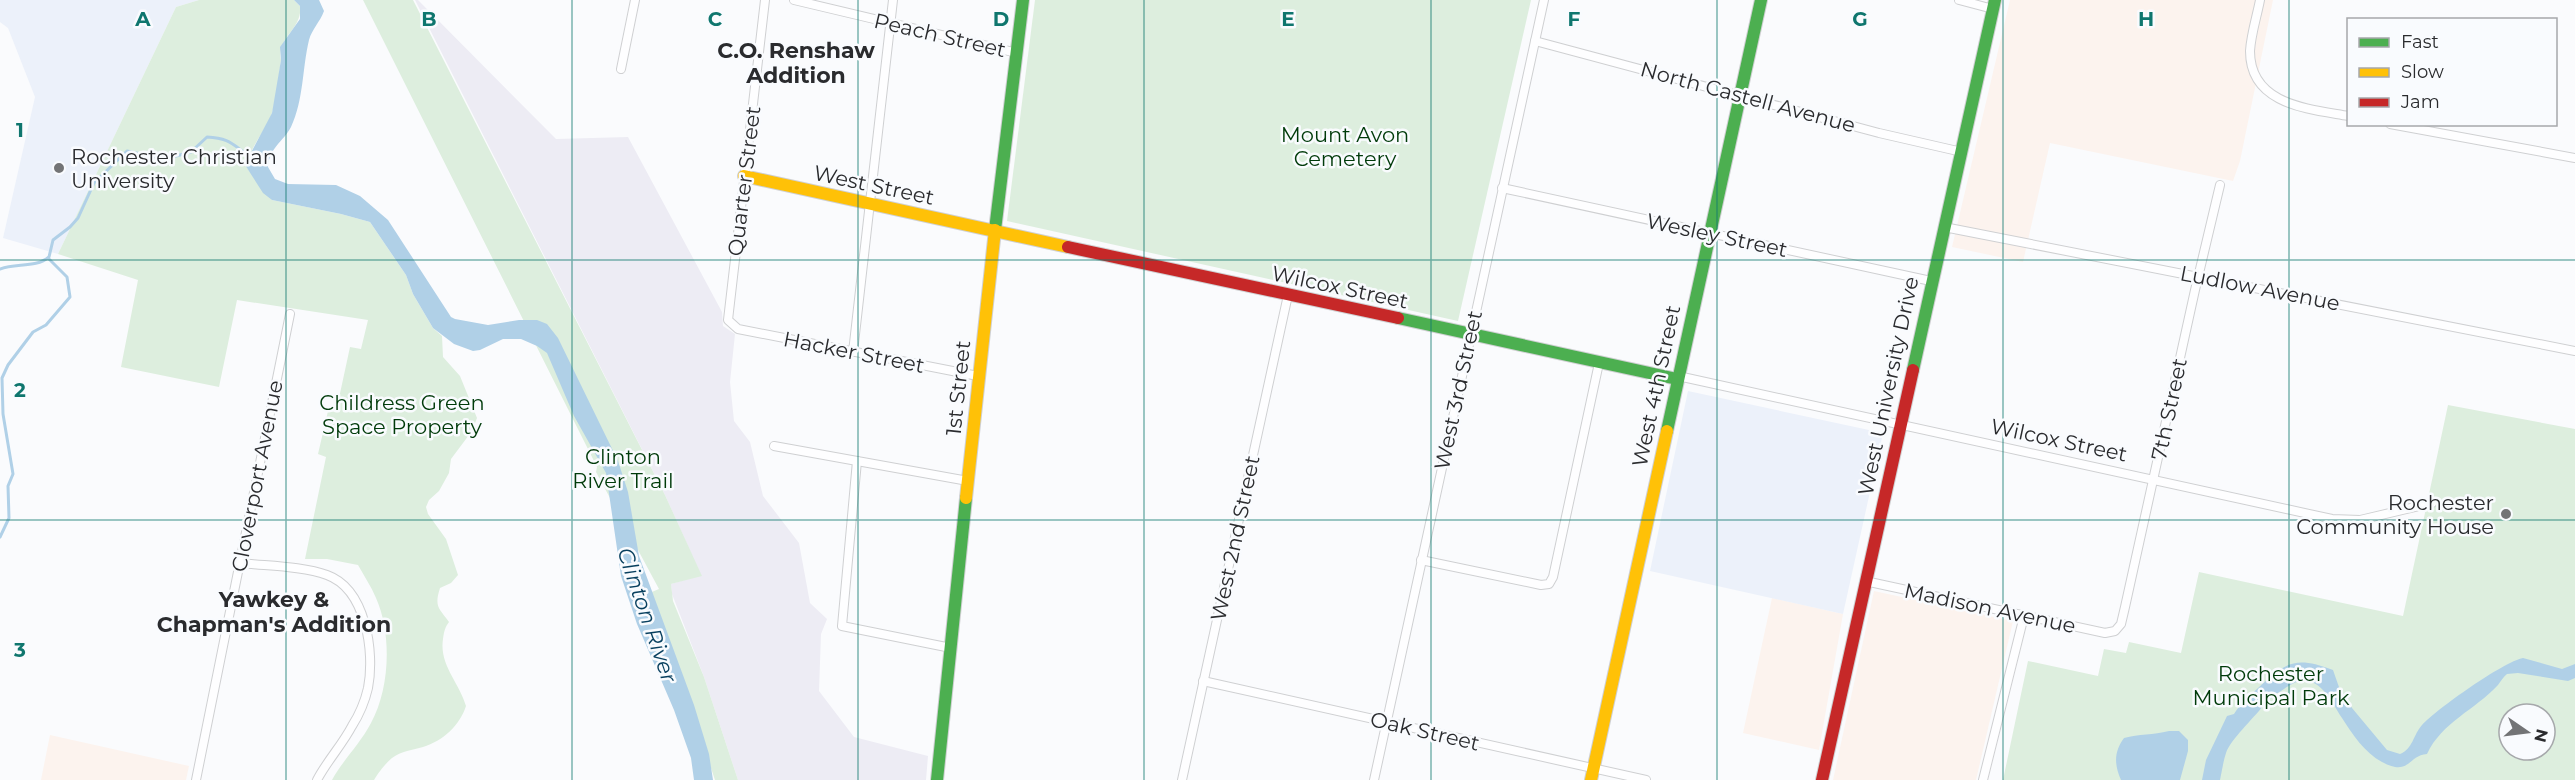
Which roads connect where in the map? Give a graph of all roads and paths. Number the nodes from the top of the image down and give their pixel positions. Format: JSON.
{"nodes":[{"id":1,"x":635,"y":0,"type":"edge"},
{"id":2,"x":765,"y":0,"type":"edge"},
{"id":3,"x":794,"y":0,"type":"edge"},
{"id":4,"x":893,"y":0,"type":"edge"},
{"id":5,"x":1023,"y":0,"type":"edge"},
{"id":6,"x":1544,"y":0,"type":"edge"},
{"id":7,"x":1761,"y":0,"type":"edge"},
{"id":8,"x":1959,"y":0,"type":"edge"},
{"id":9,"x":2260,"y":0,"type":"edge"},
{"id":10,"x":1994,"y":4,"type":"edge"},
{"id":11,"x":890,"y":24,"type":"junction"},
{"id":12,"x":1535,"y":40,"type":"junction"},
{"id":13,"x":1017,"y":53,"type":"junction"},
{"id":14,"x":621,"y":69,"type":"dead end"},
{"id":15,"x":1740,"y":94,"type":"junction"},
{"id":16,"x":2347,"y":117,"type":"edge"},
{"id":17,"x":2401,"y":126,"type":"edge"},
{"id":18,"x":1962,"y":152,"type":"junction"},
{"id":19,"x":2575,"y":158,"type":"edge"},
{"id":20,"x":744,"y":177,"type":"junction"},
{"id":21,"x":2220,"y":185,"type":"dead end"},
{"id":22,"x":1502,"y":188,"type":"junction"},
{"id":23,"x":870,"y":204,"type":"junction"},
{"id":24,"x":1944,"y":227,"type":"junction"},
{"id":25,"x":995,"y":231,"type":"junction"},
{"id":26,"x":1710,"y":233,"type":"junction"},
{"id":27,"x":2198,"y":276,"type":"junction"},
{"id":28,"x":1931,"y":281,"type":"junction"},
{"id":29,"x":1288,"y":295,"type":"junction"},
{"id":30,"x":290,"y":314,"type":"dead end"},
{"id":31,"x":732,"y":325,"type":"joint"},
{"id":32,"x":1470,"y":336,"type":"junction"},
{"id":33,"x":2575,"y":351,"type":"edge"},
{"id":34,"x":853,"y":352,"type":"junction"},
{"id":35,"x":1599,"y":363,"type":"junction"},
{"id":36,"x":978,"y":376,"type":"junction"},
{"id":37,"x":1678,"y":377,"type":"junction"},
{"id":38,"x":1899,"y":424,"type":"junction"},
{"id":39,"x":774,"y":446,"type":"dead end"},
{"id":40,"x":857,"y":461,"type":"junction"},
{"id":41,"x":968,"y":481,"type":"junction"},
{"id":42,"x":2153,"y":481,"type":"junction"},
{"id":43,"x":2432,"y":503,"type":"dead end"},
{"id":44,"x":1421,"y":560,"type":"junction"},
{"id":45,"x":241,"y":563,"type":"junction"},
{"id":46,"x":1866,"y":581,"type":"junction"},
{"id":47,"x":2024,"y":616,"type":"junction"},
{"id":48,"x":2115,"y":631,"type":"joint"},
{"id":49,"x":951,"y":648,"type":"junction"},
{"id":50,"x":1203,"y":681,"type":"junction"},
{"id":51,"x":1386,"y":722,"type":"junction"},
{"id":52,"x":1592,"y":774,"type":"edge"},
{"id":53,"x":196,"y":780,"type":"edge"},
{"id":54,"x":317,"y":780,"type":"edge"},
{"id":55,"x":937,"y":780,"type":"edge"},
{"id":56,"x":1182,"y":780,"type":"edge"},
{"id":57,"x":1374,"y":780,"type":"edge"},
{"id":58,"x":1646,"y":780,"type":"edge"},
{"id":59,"x":1822,"y":780,"type":"edge"},
{"id":60,"x":1983,"y":780,"type":"edge"}],
"edges":[{"from":1,"to":14,"type":"street"},
{"from":2,"to":20,"type":"street","name":"Quarter Street"},
{"from":3,"to":11,"type":"street","name":"Peach Street"},
{"from":4,"to":11,"type":"street"},
{"from":5,"to":13,"type":"street","name":"1st Street"},
{"from":6,"to":12,"type":"street","name":"West 3rd Street"},
{"from":7,"to":15,"type":"street","name":"West 4th Street"},
{"from":8,"to":10,"type":"street"},
{"from":9,"to":16,"type":"street"},
{"from":10,"to":18,"type":"street","name":"West University Drive"},
{"from":11,"to":13,"type":"street","name":"Peach Street"},
{"from":11,"to":23,"type":"street"},
{"from":12,"to":15,"type":"street","name":"North Castell Avenue"},
{"from":12,"to":22,"type":"street","name":"West 3rd Street"},
{"from":13,"to":25,"type":"street","name":"1st Street"},
{"from":15,"to":18,"type":"street","name":"North Castell Avenue"},
{"from":15,"to":26,"type":"street","name":"West 4th Street"},
{"from":17,"to":19,"type":"street"},
{"from":18,"to":24,"type":"street","name":"West University Drive"},
{"from":20,"to":23,"type":"street","name":"West Street"},
{"from":20,"to":31,"type":"street","name":"Quarter Street"},
{"from":21,"to":27,"type":"street","name":"7th Street"},
{"from":22,"to":26,"type":"street","name":"Wesley Street"},
{"from":22,"to":32,"type":"street","name":"West 3rd Street"},
{"from":23,"to":25,"type":"street","name":"West Street"},
{"from":23,"to":34,"type":"street"},
{"from":24,"to":27,"type":"street","name":"Ludlow Avenue"},
{"from":24,"to":28,"type":"street","name":"West University Drive"},
{"from":25,"to":29,"type":"street","name":"Wilcox Street"},
{"from":25,"to":36,"type":"street","name":"1st Street"},
{"from":26,"to":28,"type":"street","name":"Wesley Street"},
{"from":26,"to":37,"type":"street","name":"West 4th Street"},
{"from":27,"to":33,"type":"street","name":"Ludlow Avenue"},
{"from":27,"to":42,"type":"street","name":"7th Street"},
{"from":28,"to":38,"type":"street","name":"West University Drive"},
{"from":29,"to":32,"type":"street","name":"Wilcox Street"},
{"from":29,"to":50,"type":"street","name":"West 2nd Street"},
{"from":30,"to":45,"type":"street","name":"Cloverport Avenue"},
{"from":31,"to":34,"type":"street","name":"Hacker Street"},
{"from":32,"to":35,"type":"street","name":"Wilcox Street"},
{"from":32,"to":44,"type":"street","name":"West 3rd Street"},
{"from":34,"to":36,"type":"street","name":"Hacker Street"},
{"from":35,"to":37,"type":"street","name":"Wilcox Street"},
{"from":35,"to":44,"type":"street"},
{"from":36,"to":41,"type":"street","name":"1st Street"},
{"from":37,"to":38,"type":"street","name":"Wilcox Street"},
{"from":37,"to":52,"type":"street","name":"West 4th Street"},
{"from":38,"to":42,"type":"street","name":"Wilcox Street"},
{"from":38,"to":46,"type":"street","name":"West University Drive"},
{"from":39,"to":40,"type":"street"},
{"from":40,"to":41,"type":"street"},
{"from":40,"to":49,"type":"street"},
{"from":41,"to":49,"type":"street","name":"1st Street"},
{"from":42,"to":43,"type":"street","name":"Wilcox Street"},
{"from":42,"to":48,"type":"street","name":"7th Street"},
{"from":44,"to":51,"type":"street","name":"West 3rd Street"},
{"from":45,"to":53,"type":"street","name":"Cloverport Avenue"},
{"from":45,"to":54,"type":"street"},
{"from":46,"to":47,"type":"street","name":"Madison Avenue"},
{"from":46,"to":59,"type":"street","name":"West University Drive"},
{"from":47,"to":48,"type":"street","name":"Madison Avenue"},
{"from":47,"to":60,"type":"street"},
{"from":49,"to":55,"type":"street","name":"1st Street"},
{"from":50,"to":51,"type":"street","name":"Oak Street"},
{"from":50,"to":56,"type":"street","name":"West 2nd Street"},
{"from":51,"to":52,"type":"street","name":"Oak Street"},
{"from":51,"to":57,"type":"street","name":"West 3rd Street"},
{"from":52,"to":58,"type":"street","name":"Oak Street"}]}
